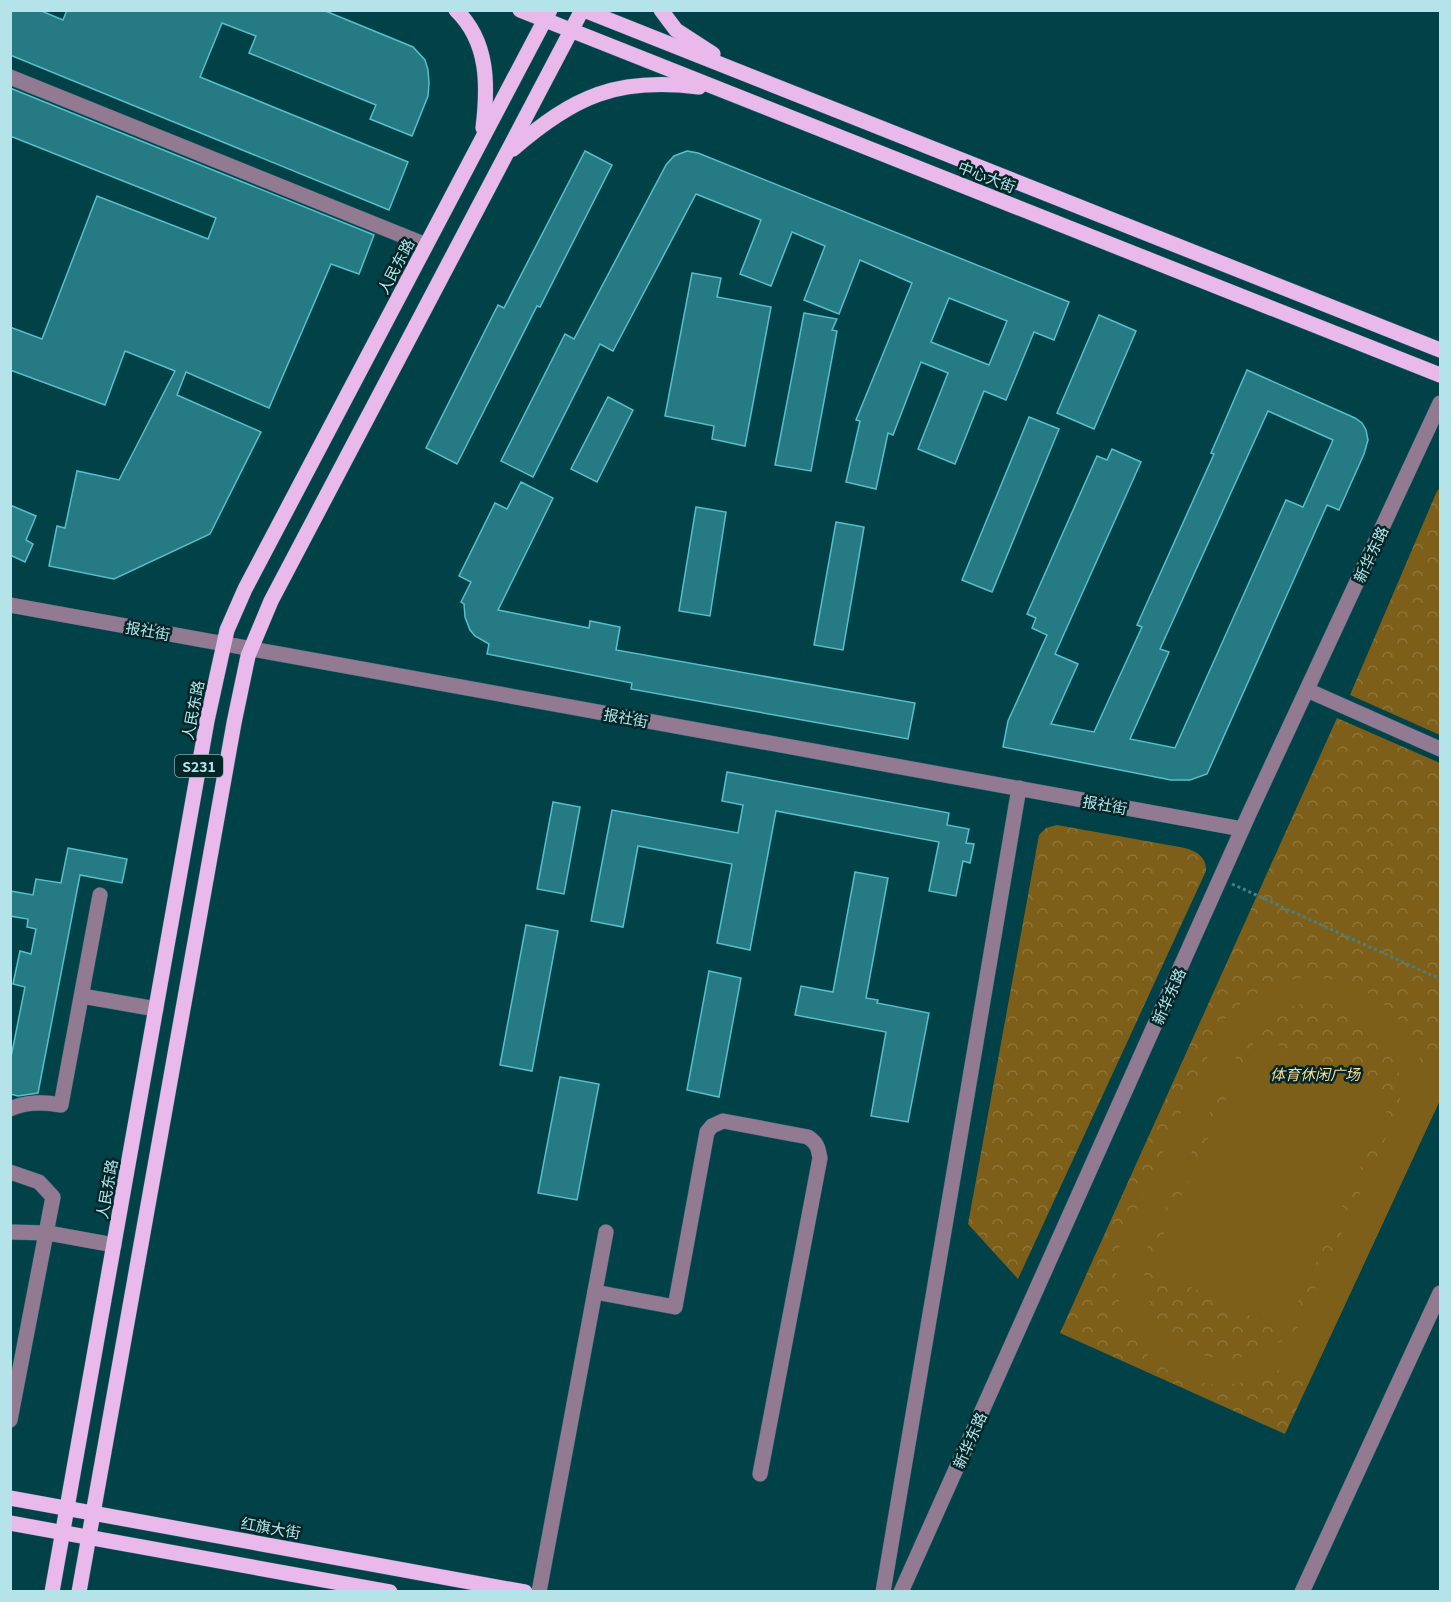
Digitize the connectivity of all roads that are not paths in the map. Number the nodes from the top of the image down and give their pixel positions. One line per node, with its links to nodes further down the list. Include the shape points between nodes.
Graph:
1 (456, 10): 9 (main road, via 476,37 483,58 487,83)
2 (520, 10): 4 (main road, 中心大街)
3 (661, 10): 7 (main road, via 676,30)
4 (548, 15): 5 (main road, 中心大街); 9 (main road, 人民东路 / S231)
5 (579, 18): 7 (main road, 中心大街); 8 (main road, 中心大街); 10 (main road, S231)
6 (10, 77): 11 (street)
7 (760, 81): 12 (main road, 中心大街)
8 (738, 97): 10 (main road, via 679,85 609,90 562,110); 13 (main road, 中心大街)
9 (482, 138): 11 (main road, 人民东路 / S231)
10 (506, 154): 17 (main road, S231, via 271,602)
11 (426, 245): 16 (main road, 人民东路 / S231, via 245,589)
12 (1440, 350)
13 (1440, 375)
14 (1440, 403): 18 (street, 新华东路)
15 (10, 605): 16 (street, 报社街)
16 (224, 644): 17 (street, 报社街); 24 (main road, 人民东路 / S231)
17 (251, 648): 20 (street, 报社街); 37 (main road, S231, via 234,723)
18 (1307, 690): 19 (street); 21 (street, 新华东路)
19 (1440, 749)
20 (1018, 788): 21 (street, 报社街); 46 (street)
21 (1242, 829): 47 (street, 新华东路)
22 (100, 895): 23 (street)
23 (82, 996): 24 (street); 25 (street, via 62,1105 42,1101)
24 (156, 1009): 30 (main road, 人民东路 / S231)
25 (10, 1109)
26 (13, 1177): 29 (street, via 39,1182 53,1197)
27 (10, 1232): 29 (street)
28 (606, 1232): 31 (street)
29 (48, 1233): 30 (street); 33 (street)
30 (114, 1245): 36 (main road, 人民东路 / S231)
31 (595, 1292): 34 (street, via 675,1307 707,1132 712,1126 723,1121 808,1137 814,1142 820,1158); 45 (street)
32 (1440, 1293): 48 (street)
33 (10, 1420)
34 (760, 1474)
35 (10, 1498): 36 (main road, 红旗大街)
36 (67, 1509): 37 (main road, 红旗大街); 39 (main road, 人民东路 / S231)
37 (93, 1513): 40 (main road, S231); 44 (main road, 红旗大街)
38 (10, 1523): 39 (main road)
39 (63, 1533): 40 (main road); 41 (main road, 人民东路 / S231)
40 (89, 1538): 42 (main road, S231); 43 (main road)
41 (52, 1592)
42 (79, 1592)
43 (390, 1592)
44 (525, 1592)
45 (539, 1592)
46 (883, 1592)
47 (902, 1592)
48 (1302, 1592)

